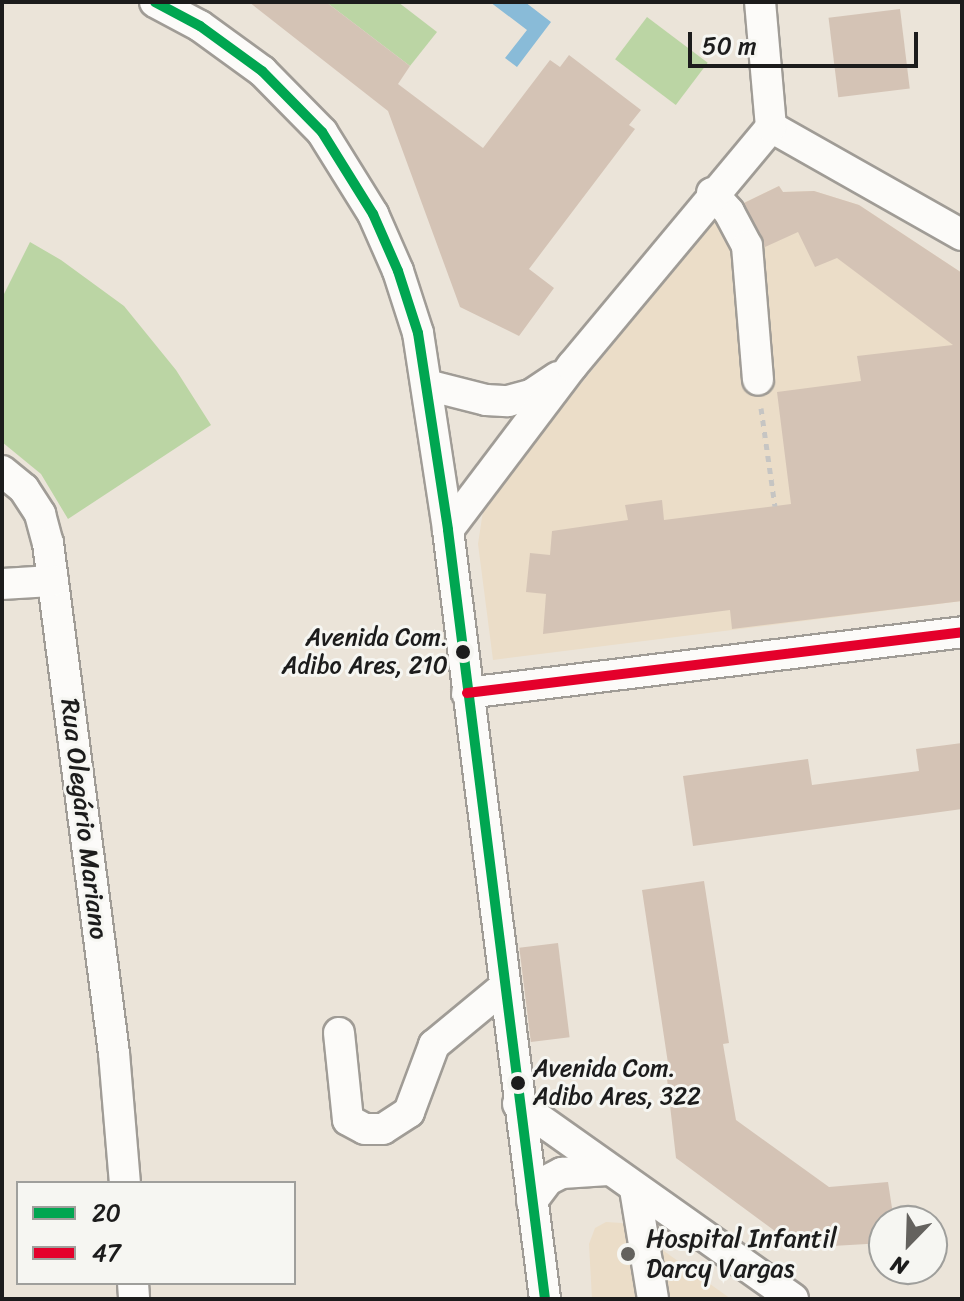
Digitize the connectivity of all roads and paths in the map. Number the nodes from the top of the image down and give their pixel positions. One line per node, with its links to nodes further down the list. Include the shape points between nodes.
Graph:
1 (155, 2): 8 (street, via 200,26 262,71 322,132 373,214 398,271 418,333)
2 (760, 2): 3 (street)
3 (771, 127): 4 (street); 5 (street)
4 (712, 193): 6 (street); 7 (street, via 747,246)
5 (962, 235)
6 (572, 366): 8 (street, via 531,395 508,401); 12 (street)
7 (758, 380)
8 (427, 385): 12 (street)
9 (762, 419): 11 (path)
10 (2, 471): 13 (street, Rua Olegário Mariano, via 24,489 40,514)
11 (775, 506)
12 (448, 530): 16 (street)
13 (53, 581): 14 (street); 21 (street, Rua Olegário Mariano, via 114,1053)
14 (2, 584)
15 (962, 632): 16 (street)
16 (467, 693): 17 (street)
17 (504, 987): 18 (street, via 434,1045 409,1112 383,1129 365,1129 348,1120); 19 (street)
18 (339, 1033)
19 (518, 1104): 20 (street); 23 (street)
20 (608, 1170): 22 (street); 23 (street, via 562,1173 548,1180)
21 (125, 1181)
22 (635, 1189): 25 (street); 26 (street)
23 (532, 1201): 24 (street)
24 (545, 1299)
25 (653, 1299)
26 (793, 1299)

